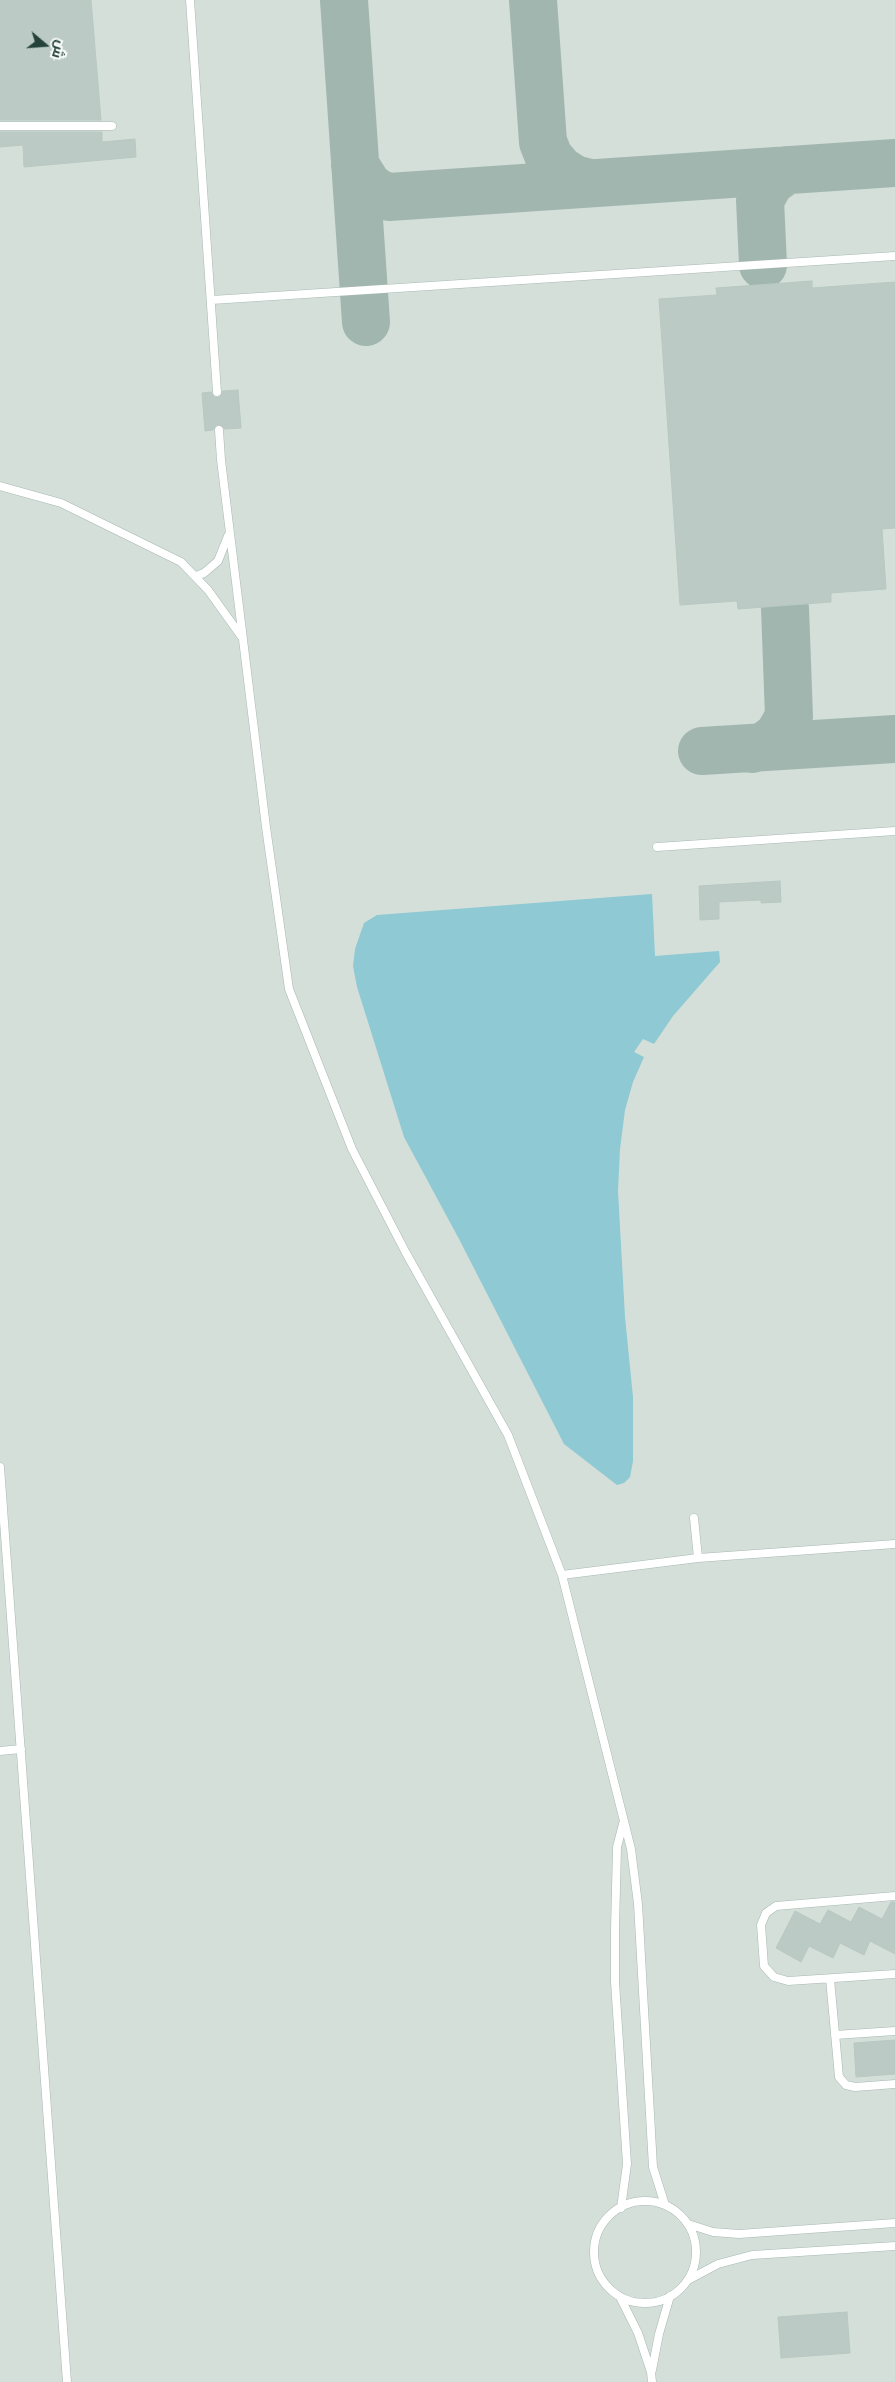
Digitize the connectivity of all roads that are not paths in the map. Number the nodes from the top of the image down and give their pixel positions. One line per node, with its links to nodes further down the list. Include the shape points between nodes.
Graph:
1 (190, 0): 5 (lane)
2 (0, 126): 3 (lane)
3 (112, 126)
4 (895, 256): 5 (lane)
5 (212, 300): 6 (lane)
6 (217, 392)
7 (219, 430): 9 (lane)
8 (0, 486): 10 (lane, via 61,502 180,562)
9 (229, 529): 10 (lane, via 218,561); 11 (lane)
10 (196, 576): 11 (lane)
11 (243, 640): 18 (lane, via 290,989 352,1149 508,1435)
12 (895, 831): 13 (lane)
13 (658, 847)
14 (0, 1466): 19 (lane)
15 (694, 1518): 17 (lane)
16 (895, 1544): 17 (lane)
17 (698, 1558): 18 (lane)
18 (562, 1575): 21 (lane)
19 (21, 1749): 20 (lane); 37 (lane)
20 (0, 1751)
21 (623, 1822): 28 (lane, via 636,1876 653,2167); 29 (lane, via 617,1847 615,1938 627,2164)
22 (895, 1896): 24 (lane, via 782,1905 766,1913 761,1925 764,1966 768,1973 781,1980)
23 (895, 1974): 24 (lane)
24 (830, 1978): 26 (lane)
25 (895, 2031): 26 (lane)
26 (835, 2035): 27 (lane, via 842,2082 855,2087)
27 (895, 2084)
28 (665, 2205): 29 (lane, via 642,2201); 31 (lane)
29 (621, 2208): 35 (lane, via 605,2222 594,2252 604,2282)
30 (895, 2223): 31 (lane, via 739,2234 713,2232)
31 (688, 2224): 33 (lane, via 696,2253)
32 (895, 2246): 33 (lane, via 752,2255 718,2264)
33 (687, 2281): 34 (lane)
34 (670, 2296): 35 (lane, via 651,2303); 36 (lane)
35 (620, 2297): 36 (lane, via 638,2334)
36 (651, 2372): 38 (lane)
37 (67, 2382)
38 (652, 2382)

